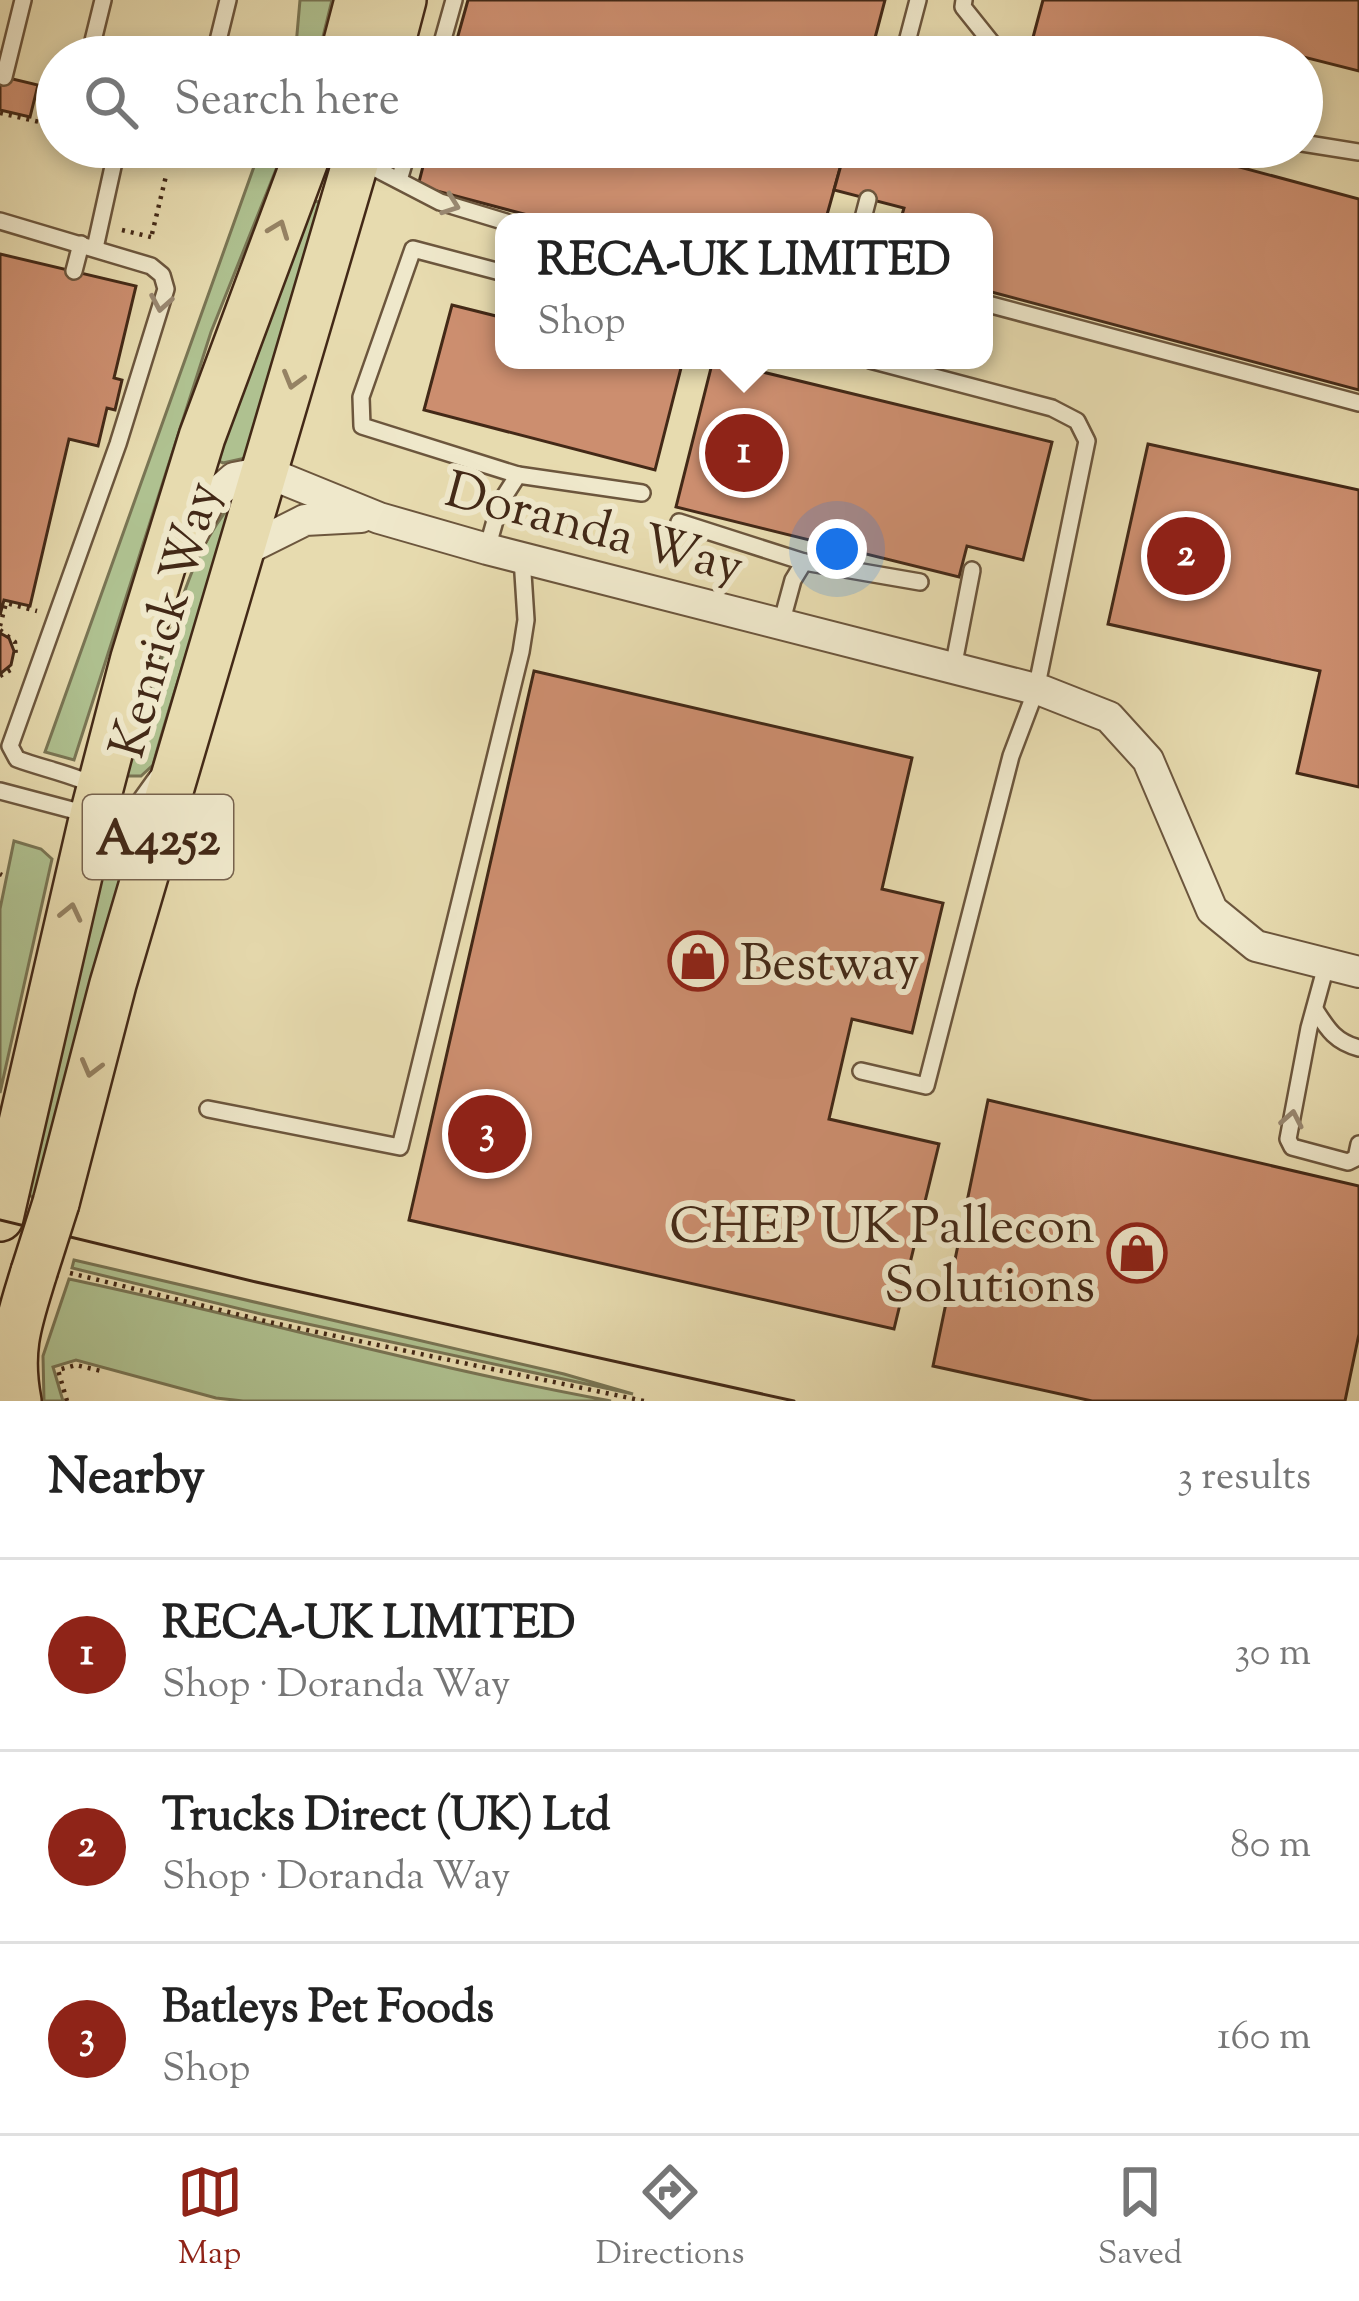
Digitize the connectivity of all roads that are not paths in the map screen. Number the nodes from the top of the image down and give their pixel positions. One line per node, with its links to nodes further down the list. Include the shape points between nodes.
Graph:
1 (23, 0): 16 (lane)
2 (103, 0): 9 (lane)
3 (228, 0): 10 (lane)
4 (358, 0): 11 (main road)
5 (403, 0): 12 (main road)
6 (454, 0): 13 (lane)
7 (918, 0): 14 (lane)
8 (964, 0): 15 (lane)
9 (94, 36)
10 (219, 36)
11 (349, 36)
12 (394, 36)
13 (444, 36)
14 (909, 36)
15 (986, 36)
16 (5, 56): 17 (lane)
17 (4, 77)
18 (1323, 146): 19 (lane)
19 (1359, 152)
20 (111, 168): 30 (lane)
21 (302, 168): 51 (main road, Kenrick Way / A4252, one-way to 21, via 202,437)
22 (354, 168): 38 (main road, Kenrick Way / A4252, one-way to 38)
23 (380, 168): 25 (lane)
24 (402, 168): 25 (lane)
25 (398, 180): 28 (lane, one-way to 28)
26 (868, 199): 27 (lane)
27 (864, 213)
28 (495, 219)
29 (0, 221): 30 (lane)
30 (88, 246): 32 (lane); 37 (lane, one-way to 37, via 145,264 166,289)
31 (495, 271): 39 (lane, via 413,249 361,398 362,426)
32 (74, 272)
33 (993, 305): 35 (lane)
34 (903, 369): 53 (lane, via 1052,409 1077,421 1087,441)
35 (1359, 403)
36 (105, 418): 37 (lane)
37 (124, 424): 54 (lane)
38 (266, 472): 41 (street, Doranda Way); 44 (main road, Kenrick Way / A4252); 51 (street, via 234,478 211,498)
39 (518, 475): 40 (lane); 43 (lane, via 500,502)
40 (641, 494)
41 (380, 518): 43 (street, Doranda Way); 44 (street, Doranda Way, via 304,520)
42 (679, 522): 46 (lane)
43 (487, 549): 45 (street, Doranda Way)
44 (243, 551): 49 (main road, Kenrick Way / A4252)
45 (522, 558): 50 (street, Doranda Way); 64 (lane, via 521,652 400,1147)
46 (804, 562): 48 (lane); 50 (lane)
47 (972, 570): 52 (lane)
48 (920, 582)
49 (223, 620): 57 (lane, via 190,672 158,775 137,805); 60 (main road, Kenrick Way / A4252)
50 (781, 624): 52 (street, Doranda Way)
51 (134, 658): 57 (main road, Kenrick Way / A4252)
52 (952, 668): 53 (street, Doranda Way)
53 (1036, 690): 58 (street, Doranda Way, via 1109,717 1148,760 1212,910 1256,946); 63 (lane, via 1011,756 926,1086)
54 (8, 719): 55 (lane)
55 (5, 745): 57 (lane, via 16,759)
56 (0, 791): 57 (lane)
57 (107, 804): 60 (lane, via 134,841); 66 (main road, Kenrick Way / A4252, one-way to 57)
58 (1326, 965): 59 (street, Doranda Way); 61 (lane)
59 (1359, 972)
60 (113, 984): 67 (main road, Kenrick Way / A4252, one-way to 67, bridge, via 56,1202 51,1272 13,1340)
61 (1316, 1011): 62 (lane, via 1329,1032); 65 (lane, one-way to 61, via 1348,1162 1292,1148 1288,1139)
62 (1359, 1048)
63 (861, 1071)
64 (208, 1109)
65 (1359, 1144)
66 (3, 1204)
67 (18, 1401)

